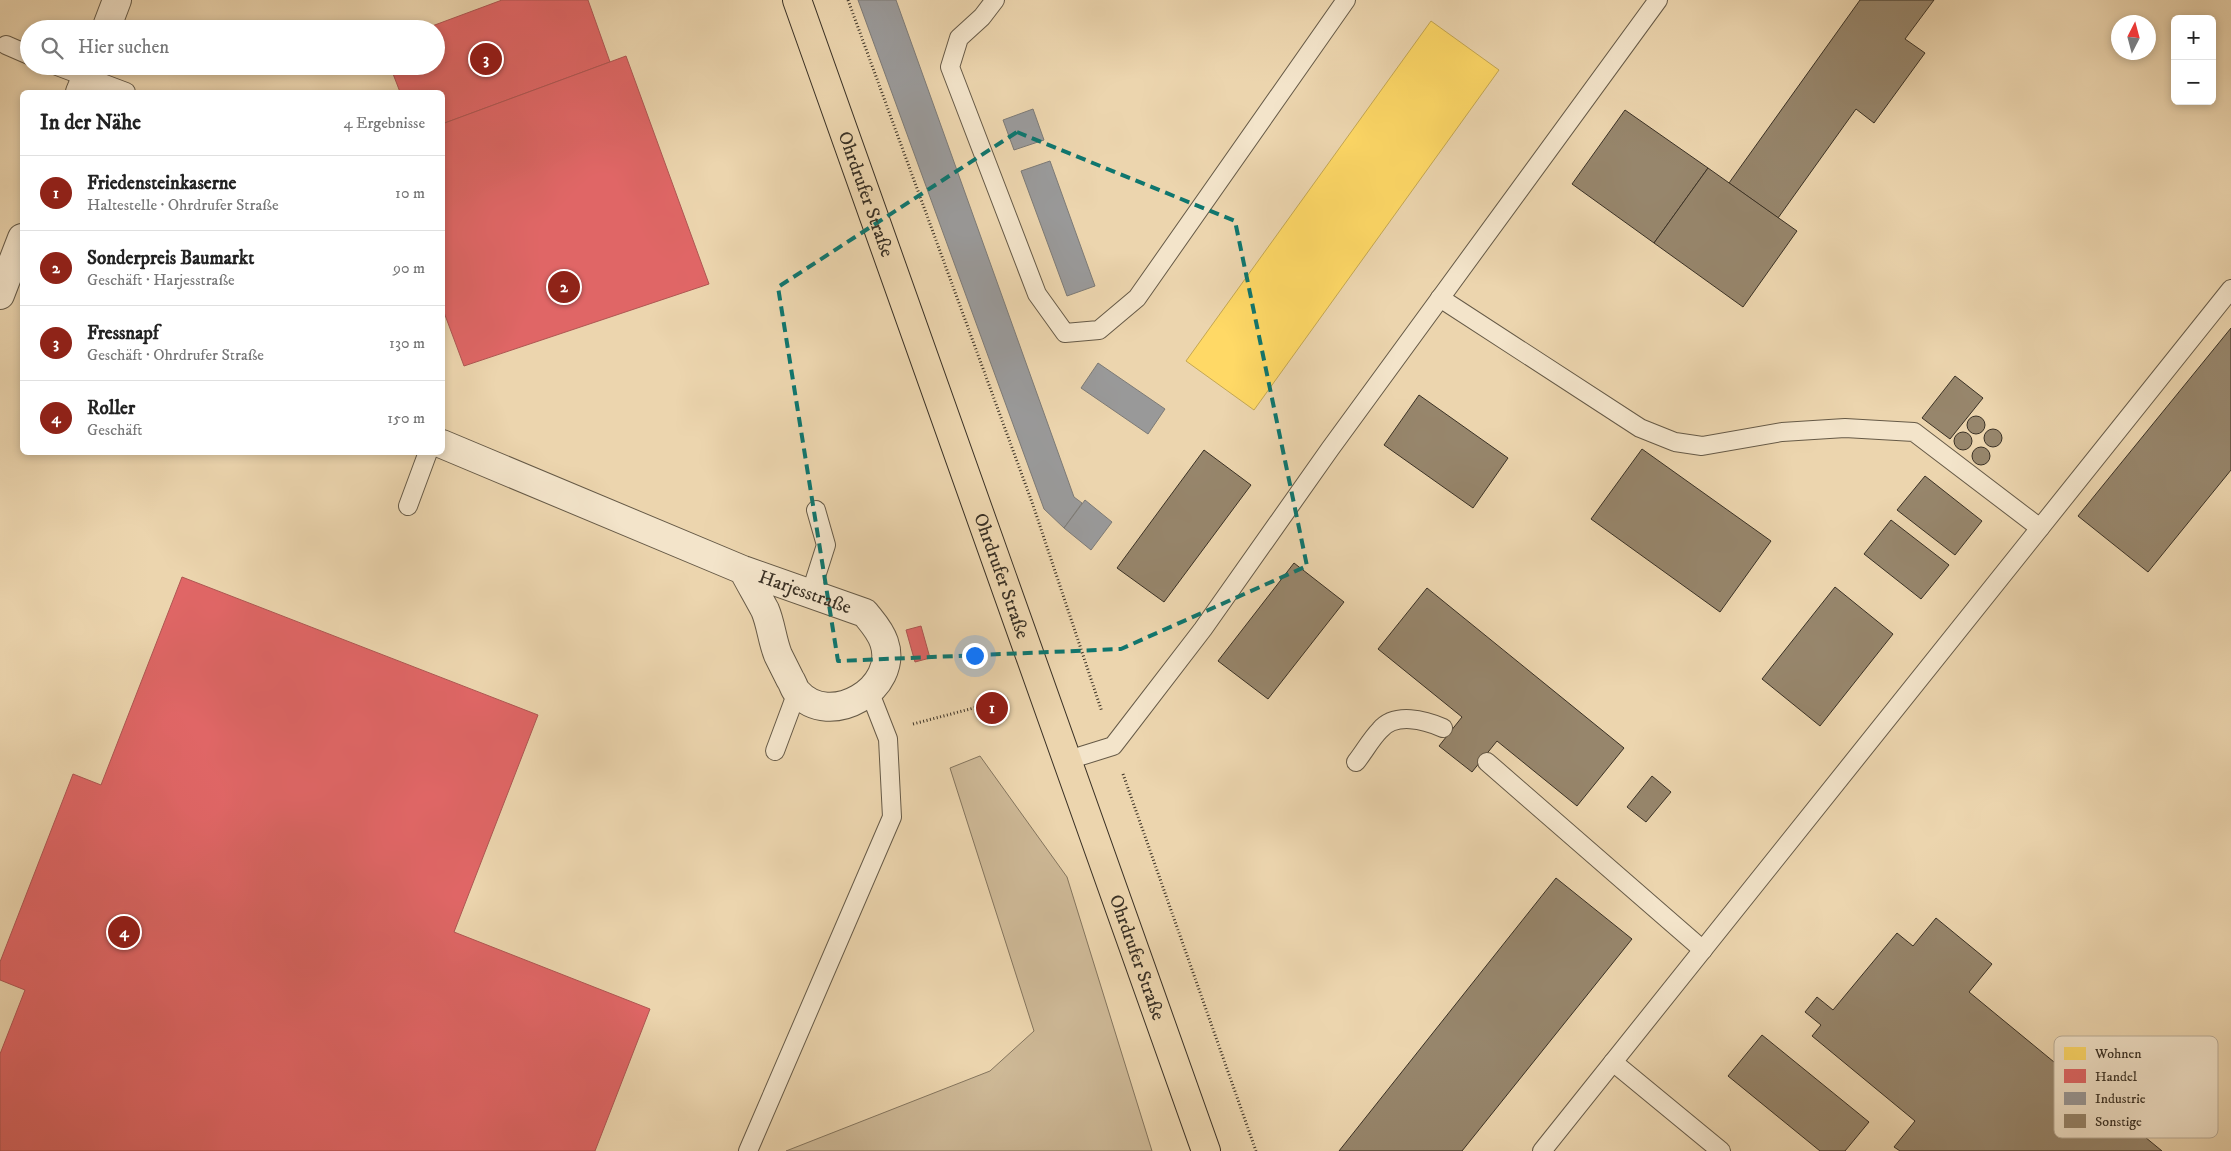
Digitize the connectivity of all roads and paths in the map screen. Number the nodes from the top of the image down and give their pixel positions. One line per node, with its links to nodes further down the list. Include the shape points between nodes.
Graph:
1 (117, 0): 7 (street)
2 (797, 0): 23 (main road, Ohrdrufer Straße)
3 (848, 0): 28 (path, via 1033,505)
4 (994, 0): 5 (lane, via 982,17 959,38 950,67 1037,294 1065,333 1099,330 1137,298)
5 (1346, 0)
6 (1658, 0): 15 (lane)
7 (109, 20)
8 (6, 45): 9 (lane)
9 (20, 51)
10 (85, 79): 11 (lane)
11 (120, 90)
12 (20, 246): 13 (street)
13 (10, 284)
14 (2231, 289): 20 (lane)
15 (1440, 298): 20 (lane, via 1640,428 1675,442 1702,446 1782,432 1845,428 1914,432); 28 (lane, via 1203,629)
16 (445, 445): 21 (street, Harjesstraße)
17 (427, 455): 18 (lane)
18 (408, 506)
19 (816, 510): 22 (lane, via 826,545)
20 (2040, 528): 33 (lane)
21 (742, 570): 22 (street, Harjesstraße); 24 (street, Harjesstraße, via 765,612 778,654)
22 (811, 592): 25 (street, Harjesstraße, via 865,613 877,628 884,643 886,660)
23 (1043, 689): 27 (path); 30 (main road, Ohrdrufer Straße)
24 (797, 692): 25 (street, via 814,704 834,707 857,701); 29 (lane)
25 (870, 692): 27 (lane)
26 (1443, 728): 31 (lane, via 1428,722 1397,720 1380,728)
27 (886, 732): 35 (lane, via 892,817)
28 (1113, 746): 30 (lane); 37 (path)
29 (775, 751)
30 (1068, 760): 36 (main road, Ohrdrufer Straße)
31 (1356, 762)
32 (1487, 762): 33 (lane)
33 (1703, 950): 34 (lane)
34 (1613, 1062): 38 (lane); 39 (lane)
35 (748, 1151)
36 (1206, 1151)
37 (1256, 1151)
38 (1542, 1151)
39 (1721, 1151)

